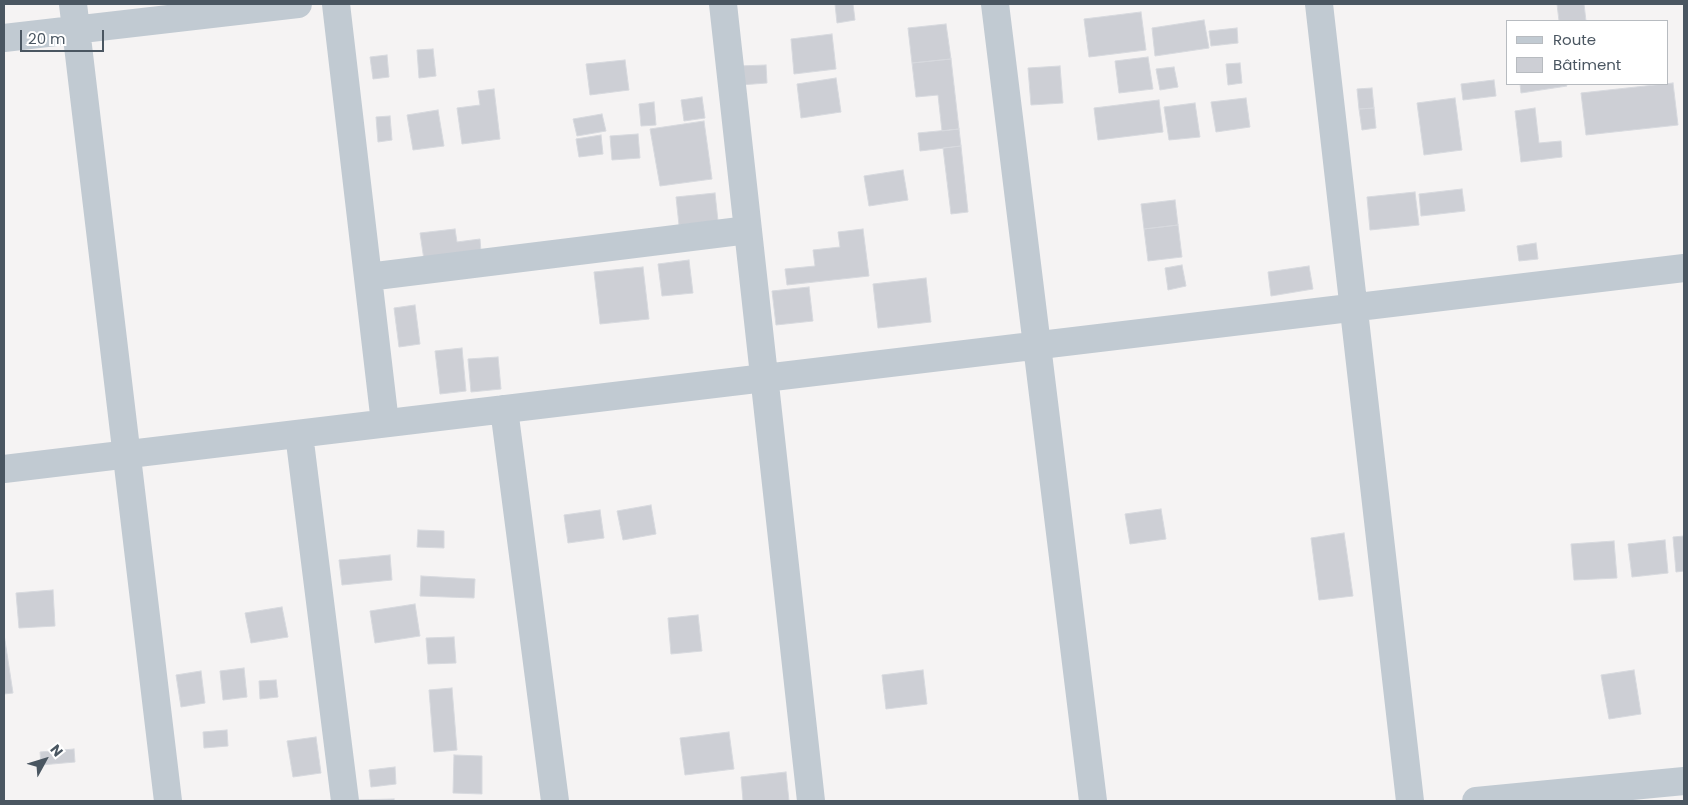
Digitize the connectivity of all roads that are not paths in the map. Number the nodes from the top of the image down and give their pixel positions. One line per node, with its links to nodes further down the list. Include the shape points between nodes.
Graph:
1 (298, 4): 6 (street)
2 (336, 4): 10 (street)
3 (723, 4): 8 (street)
4 (995, 4): 12 (street)
5 (1319, 4): 11 (street)
6 (75, 16): 7 (street); 17 (street)
7 (4, 38)
8 (748, 230): 10 (street); 13 (street)
9 (1684, 268): 11 (street)
10 (368, 277): 15 (street)
11 (1353, 308): 12 (street); 25 (street)
12 (1037, 345): 13 (street); 24 (street)
13 (765, 378): 14 (street); 23 (street)
14 (504, 409): 15 (street); 22 (street)
15 (385, 424): 16 (street)
16 (299, 434): 17 (street); 21 (street)
17 (127, 454): 18 (street); 20 (street)
18 (4, 469)
19 (1684, 782): 26 (street)
20 (168, 801)
21 (346, 801)
22 (554, 801)
23 (811, 801)
24 (1093, 801)
25 (1410, 801)
26 (1476, 801)

